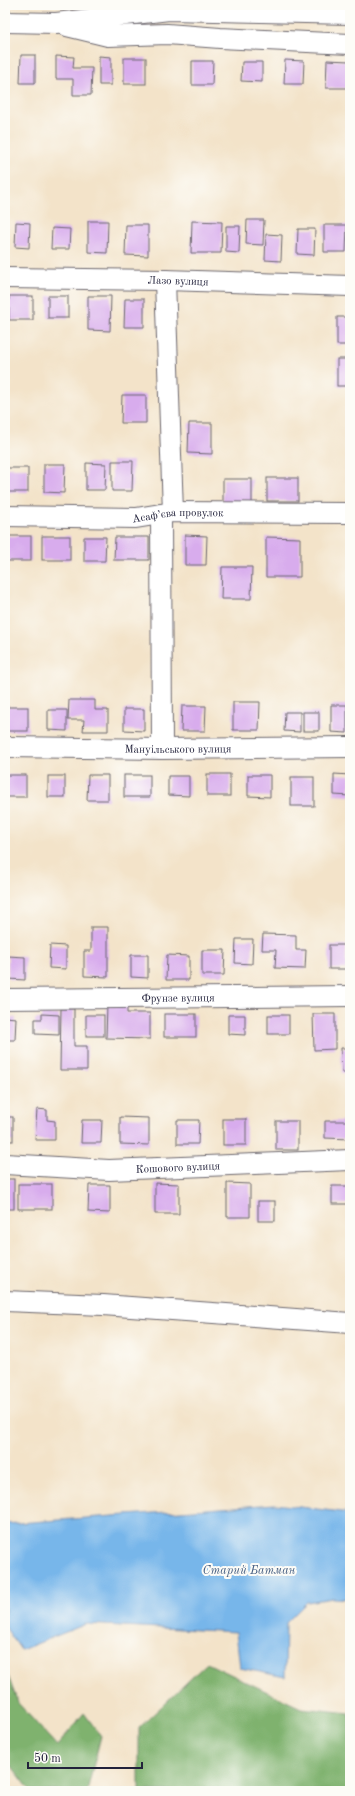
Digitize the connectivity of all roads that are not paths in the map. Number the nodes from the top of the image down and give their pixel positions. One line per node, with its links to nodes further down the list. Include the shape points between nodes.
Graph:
1 (169, 7): 2 (street); 4 (street); 5 (street)
2 (350, 14)
3 (5, 22): 4 (street)
4 (56, 23): 5 (street, via 108,36)
5 (167, 34): 6 (street)
6 (350, 44)
7 (5, 278): 8 (street, Лазо вулиця)
8 (166, 280): 9 (street, Лазо вулиця); 10 (street)
9 (350, 286)
10 (167, 513): 11 (street, Асаф’єва провулок); 12 (street, Асаф’єва провулок, via 136,518); 15 (street)
11 (350, 513)
12 (5, 516)
13 (5, 747): 15 (street, Мануільського вулиця)
14 (350, 747): 15 (street, Мануільського вулиця)
15 (162, 749)
16 (350, 996): 17 (street, Фрунзе вулиця)
17 (5, 999)
18 (350, 1160): 19 (street, Кошового вулиця, via 109,1170)
19 (5, 1164)
20 (5, 1301): 21 (street)
21 (350, 1323)

